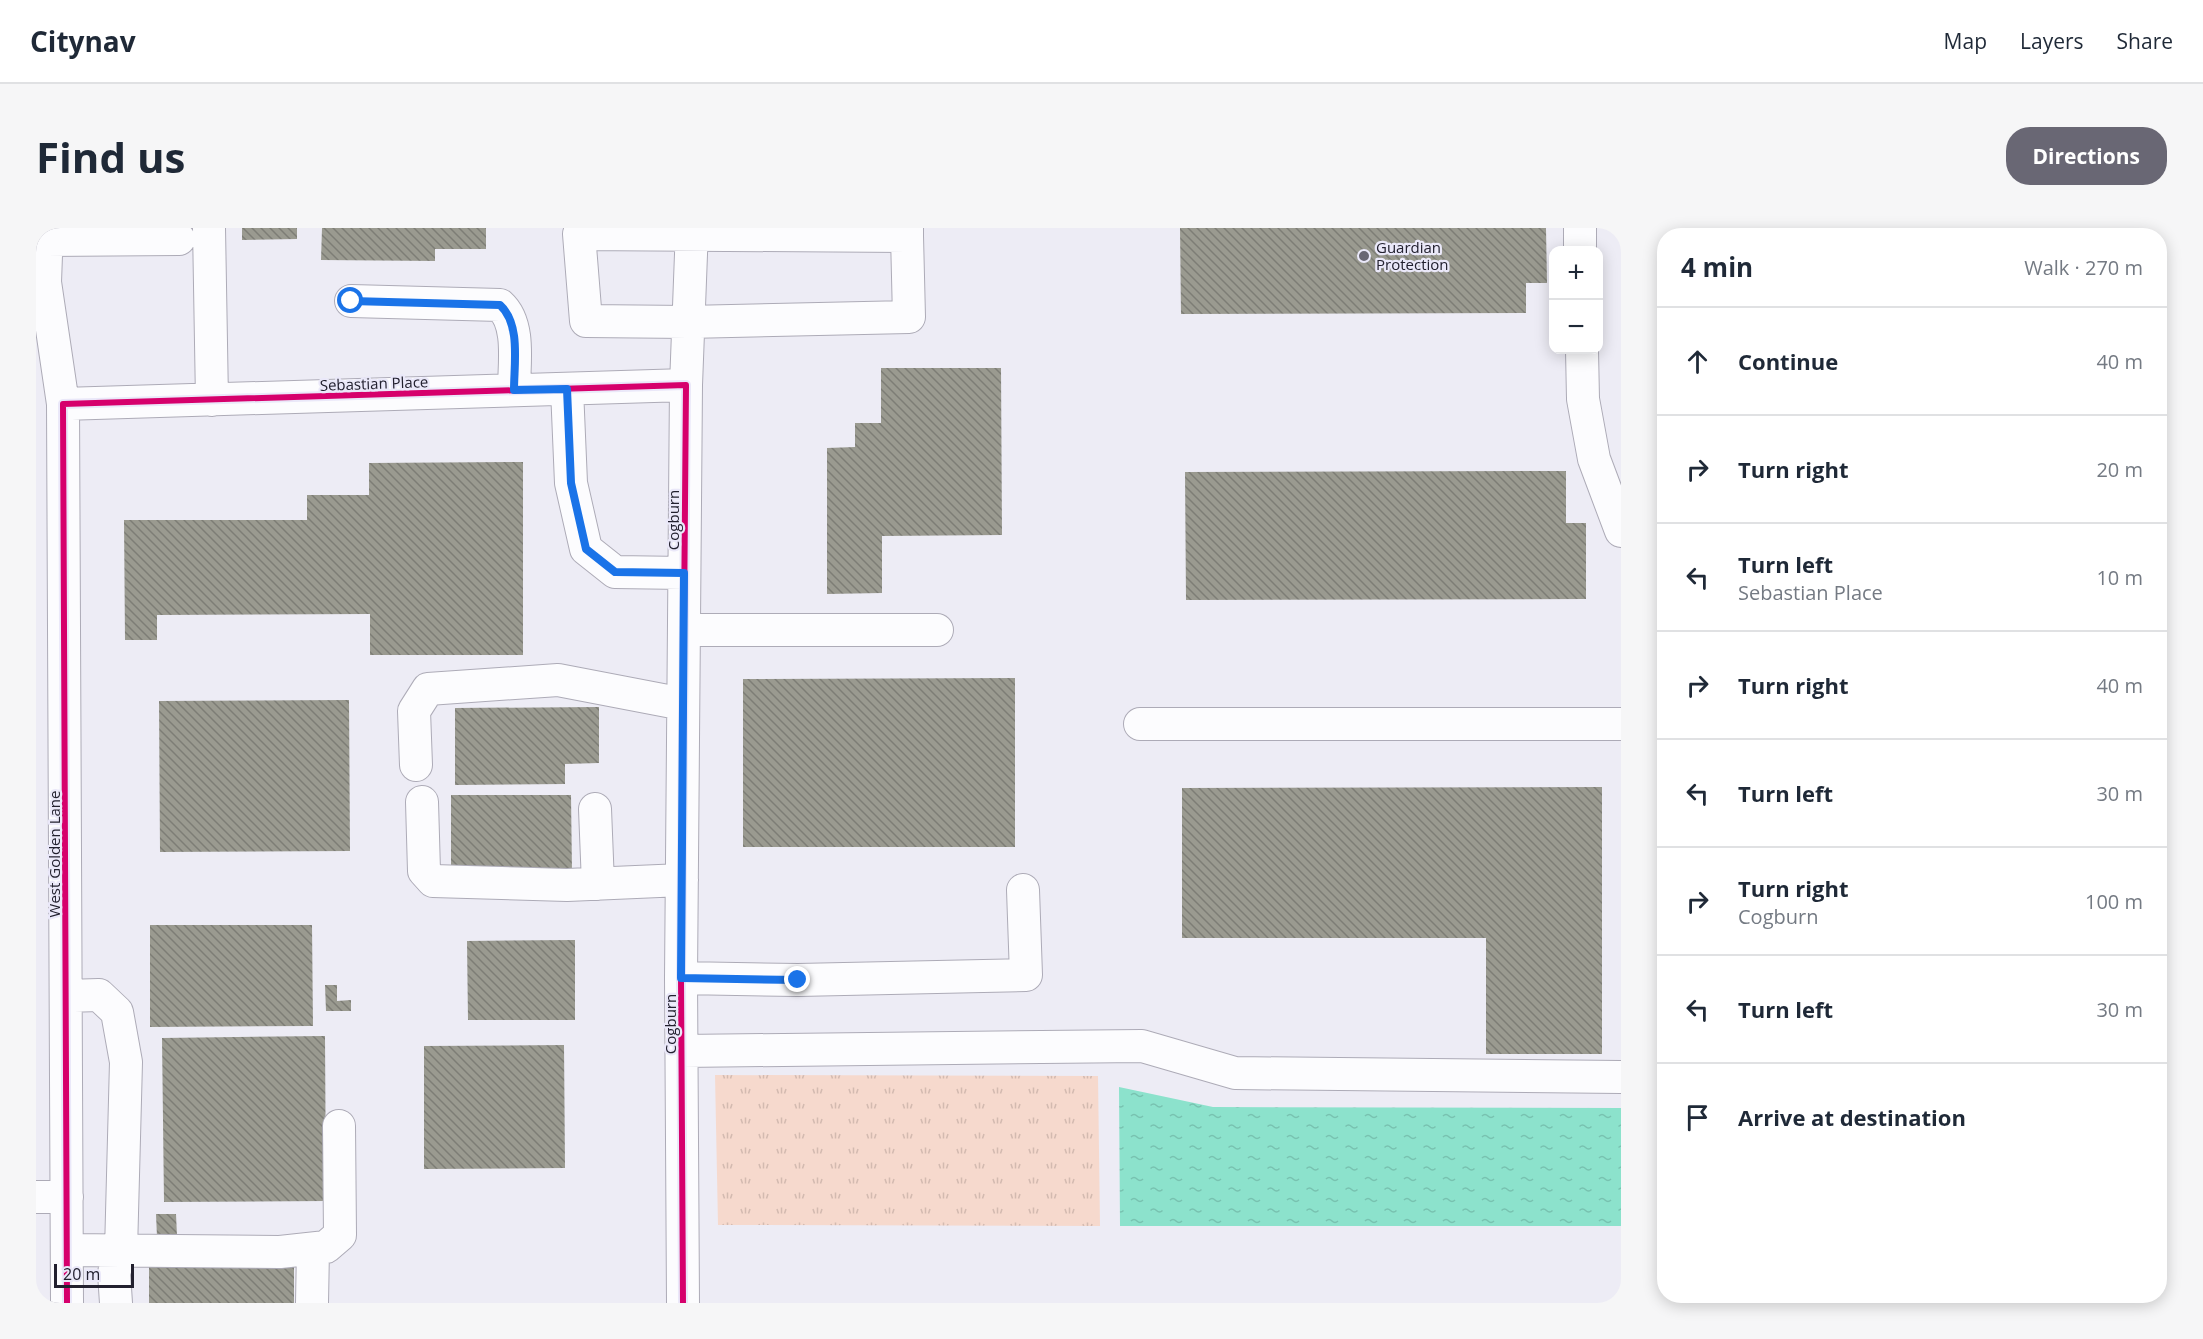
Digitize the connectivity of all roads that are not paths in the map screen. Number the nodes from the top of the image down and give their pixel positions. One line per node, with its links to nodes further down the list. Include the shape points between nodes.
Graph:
1 (209, 228): 15 (street)
2 (1580, 228): 7 (street)
3 (691, 232): 4 (street); 9 (street, Cogburn); 9 (street, via 579,234 586,321)
4 (907, 232): 9 (street, via 909,317)
5 (47, 234): 6 (street); 16 (street, West Golden Lane, via 45,282)
6 (179, 239)
7 (1580, 246)
8 (351, 301): 14 (street, via 500,305 509,313 513,328)
9 (688, 322): 12 (street, Cogburn)
10 (1582, 354): 17 (street, via 1583,399 1594,459)
11 (36, 367): 16 (street)
12 (686, 385): 13 (street, Sebastian Place); 18 (street, Cogburn)
13 (567, 389): 14 (street, Sebastian Place); 18 (street, via 571,483 586,549 615,572)
14 (514, 390): 15 (street, Sebastian Place)
15 (212, 400): 16 (street, Sebastian Place)
16 (63, 404): 31 (street, West Golden Lane)
17 (1621, 531)
18 (684, 573): 19 (street, Cogburn)
19 (684, 630): 20 (street); 21 (street, Cogburn)
20 (937, 630)
21 (683, 704): 24 (street, via 558,680 428,689 414,711); 27 (street, Cogburn)
22 (1140, 724): 23 (street)
23 (1621, 724)
24 (416, 765)
25 (422, 802): 28 (street, via 424,871 432,881)
26 (595, 809): 28 (street)
27 (682, 880): 28 (street); 30 (street, Cogburn)
28 (598, 884)
29 (1023, 890): 30 (street, via 1026,975 798,980)
30 (681, 978): 32 (street, Cogburn)
31 (66, 996): 36 (street, West Golden Lane); 39 (street, via 99,995 117,1012 126,1062)
32 (682, 1051): 33 (street, via 1142,1046 1235,1073); 43 (street, Cogburn)
33 (1621, 1077)
34 (339, 1126): 37 (street, via 340,1235 326,1247)
35 (36, 1197): 36 (street)
36 (67, 1197): 38 (street, West Golden Lane)
37 (313, 1249): 39 (street); 42 (street)
38 (67, 1250): 39 (street); 40 (street, West Golden Lane)
39 (121, 1251): 41 (street, via 114,1273)
40 (67, 1303)
41 (116, 1303)
42 (312, 1303)
43 (683, 1303)

